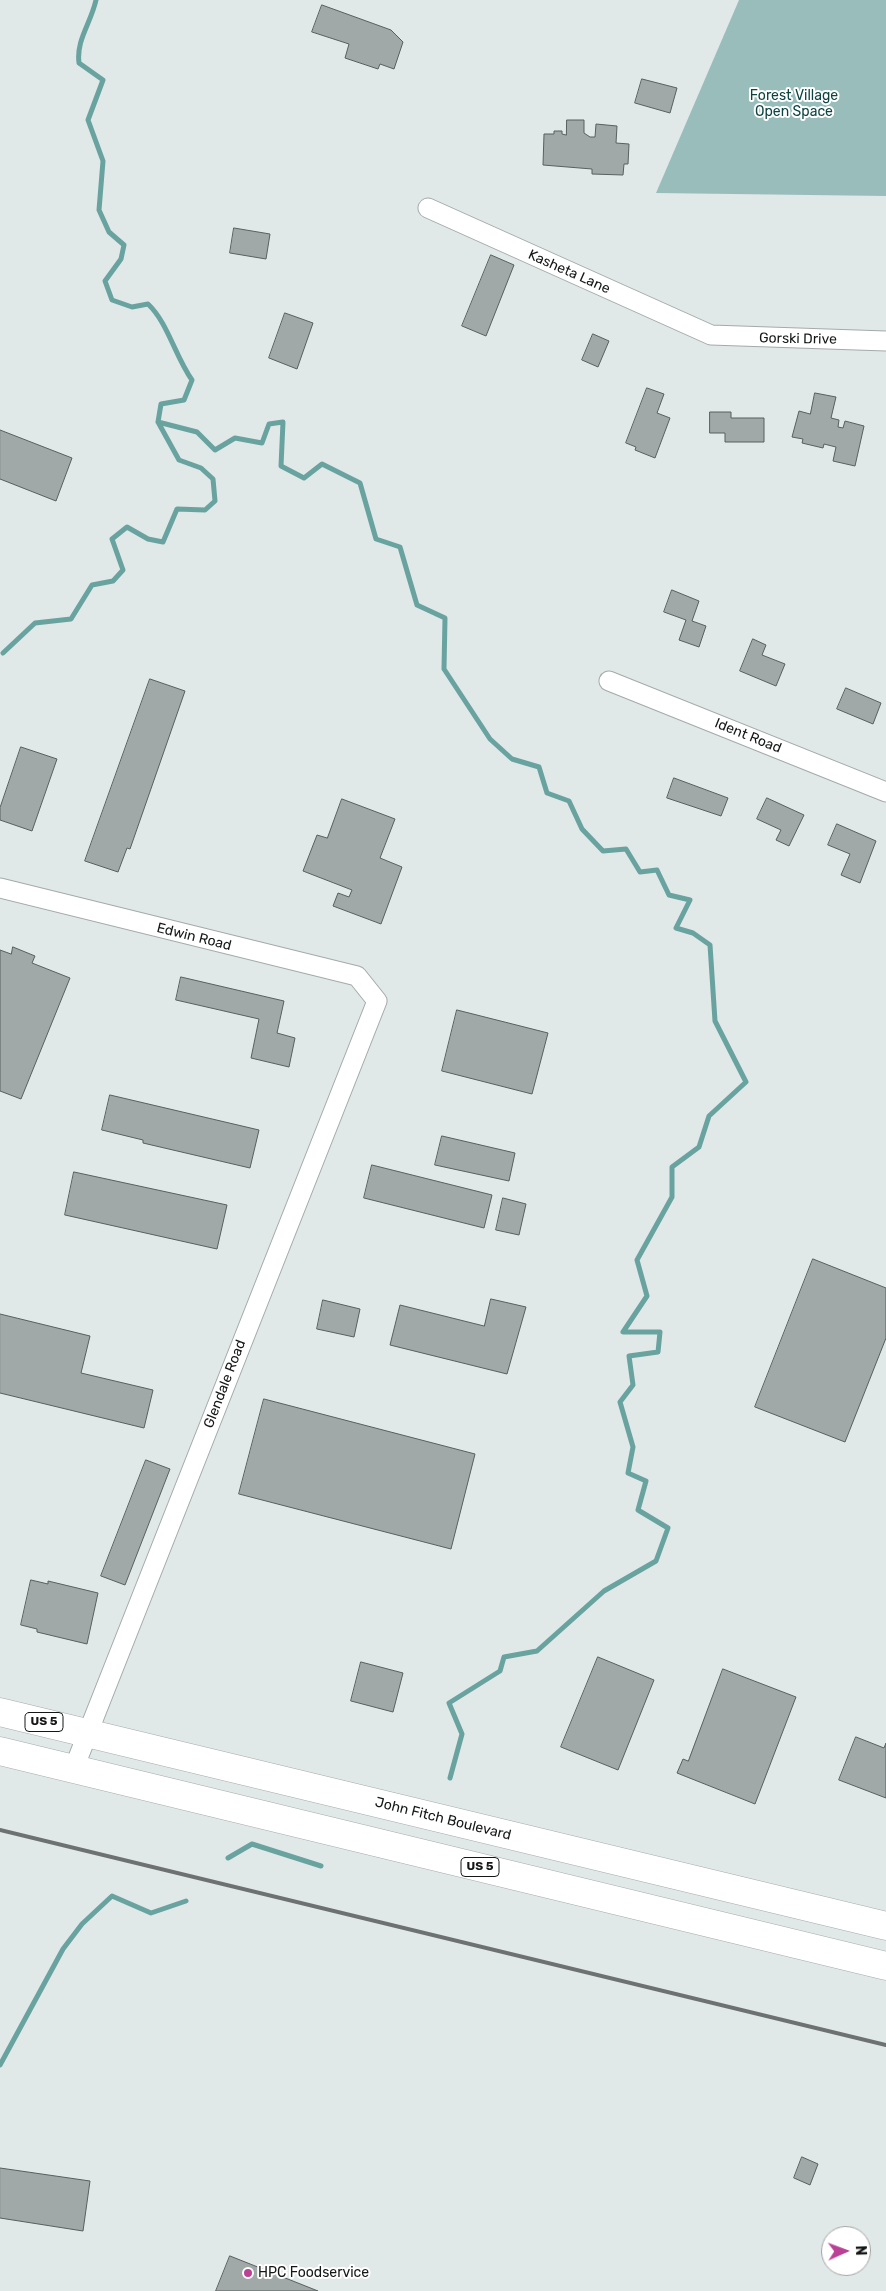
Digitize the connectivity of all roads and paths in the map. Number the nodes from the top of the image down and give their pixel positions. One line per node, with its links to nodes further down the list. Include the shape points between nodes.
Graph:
1 (428, 208): 2 (street, Kasheta Lane)
2 (710, 335): 3 (street, Gorski Drive)
3 (886, 341)
4 (609, 681): 5 (street, Ident Road)
5 (886, 792)
6 (0, 888): 7 (street, Edwin Road, via 357,976)
7 (377, 1000): 9 (street, Glendale Road)
8 (0, 1712): 9 (highway, John Fitch Boulevard / US 5)
9 (88, 1733): 11 (street, Glendale Road); 12 (highway, John Fitch Boulevard / US 5)
10 (0, 1751): 11 (highway, US 5)
11 (74, 1768): 13 (highway, US 5)
12 (886, 1926)
13 (886, 1966)

